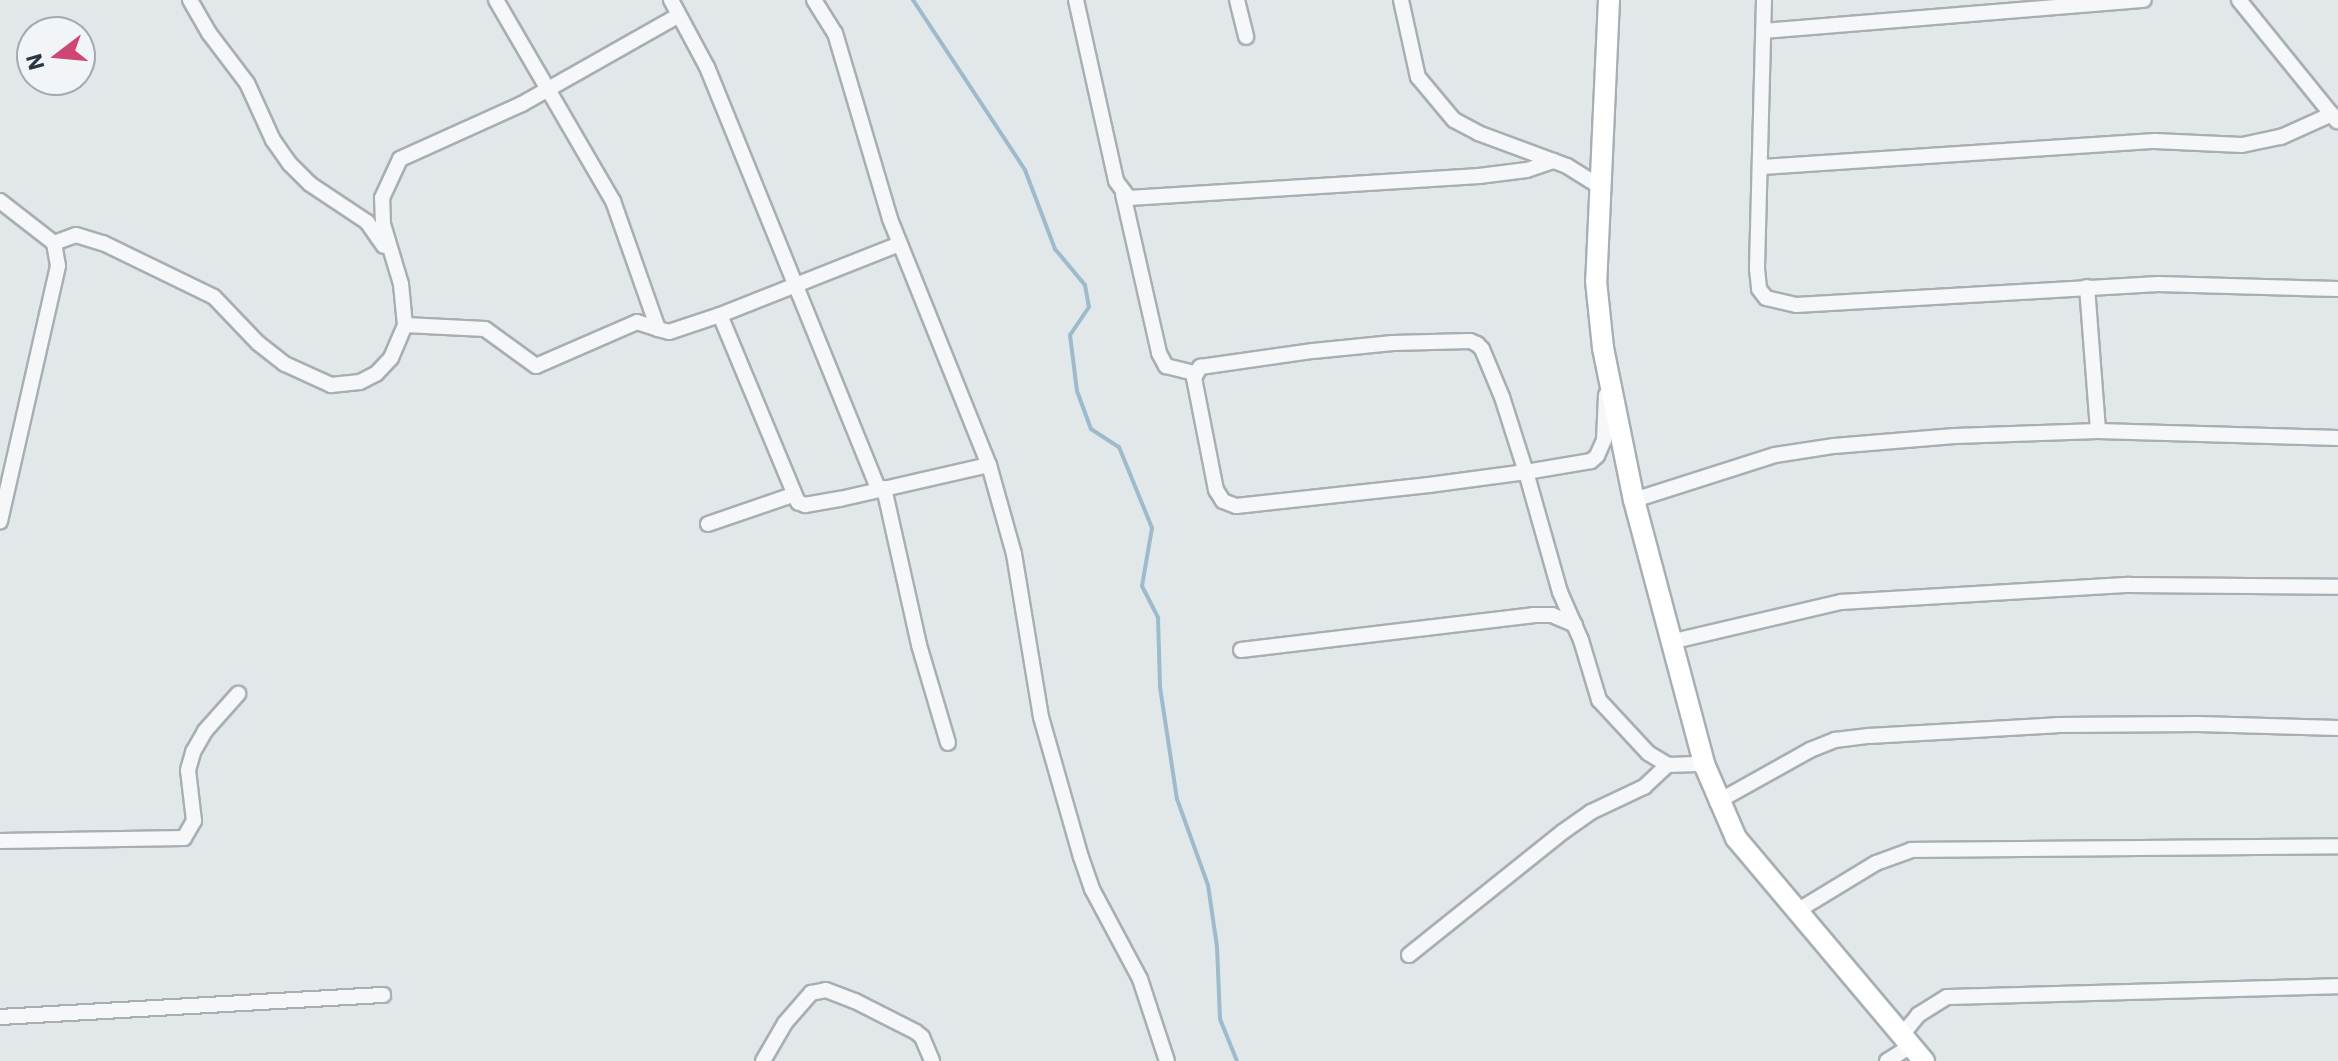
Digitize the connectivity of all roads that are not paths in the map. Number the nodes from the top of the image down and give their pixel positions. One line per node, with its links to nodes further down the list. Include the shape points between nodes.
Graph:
1 (190, 0): 24 (street, via 247,83 290,164 367,222)
2 (496, 0): 15 (street)
3 (671, 0): 12 (street)
4 (814, 0): 23 (street, via 847,63)
5 (1076, 0): 20 (street)
6 (1237, 0): 14 (street)
7 (1401, 0): 17 (street, via 1416,70 1431,97 1466,127)
8 (1609, 0): 19 (street)
9 (1764, 0): 13 (street)
10 (2144, 0): 13 (street)
11 (2239, 0): 16 (street)
12 (679, 15): 15 (street); 25 (street, via 707,67)
13 (1764, 31): 18 (street)
14 (1246, 37)
15 (549, 89): 24 (street, via 400,159 382,198); 30 (street, via 613,201)
16 (2335, 118): 18 (street, via 2242,145 2155,141)
17 (1553, 161): 19 (street); 20 (street, via 1479,176 1139,200)
18 (1762, 167): 26 (street, via 1759,289 1782,304)
19 (1601, 187): 32 (street, via 1596,281)
20 (1123, 194): 31 (street, via 1159,353 1166,366)
21 (0, 201): 22 (street)
22 (54, 243): 29 (street, via 85,236 214,297 285,364 331,385 376,374 391,358); 40 (street, via 57,281)
23 (899, 244): 25 (street); 35 (street)
24 (393, 260): 29 (street)
25 (795, 285): 28 (street); 37 (street)
26 (2087, 287): 27 (street); 33 (street)
27 (2338, 289)
28 (720, 315): 30 (street, via 669,332); 38 (street)
29 (405, 325): 30 (street, via 485,329 536,366 637,322)
30 (658, 329)
31 (1194, 373): 36 (street, via 1213,364 1338,348 1470,341 1482,349); 36 (street, via 1216,490 1229,505)
32 (1606, 374): 36 (street, via 1606,424 1597,456); 39 (street)
33 (2098, 431): 34 (street); 39 (street, via 1834,446 1775,455)
34 (2338, 438)
35 (989, 465): 37 (street); 62 (street, via 1014,554 1041,717 1081,857 1092,889 1140,979)
36 (1526, 472): 43 (street, via 1560,592)
37 (881, 488): 38 (street, via 805,505); 48 (street)
38 (792, 495): 41 (street)
39 (1634, 500): 44 (street)
40 (0, 521)
41 (708, 524)
42 (2338, 587): 44 (street, via 2129,585 1841,602)
43 (1575, 625): 45 (street, via 1552,615 1533,615); 50 (street, via 1599,700 1648,753)
44 (1670, 642): 49 (street)
45 (1241, 650)
46 (238, 694): 52 (street, via 193,752 188,770 194,821 184,838)
47 (2338, 728): 51 (street, via 2057,725 1835,740)
48 (948, 743)
49 (1704, 764): 50 (street); 51 (street)
50 (1668, 765): 55 (street, via 1644,787 1564,831)
51 (1717, 802): 54 (street, via 1736,838)
52 (0, 841)
53 (2338, 846): 54 (street, via 1911,850 1876,863)
54 (1797, 911): 59 (street)
55 (1409, 955)
56 (2338, 986): 59 (street, via 1947,997 1918,1015)
57 (383, 995): 58 (street)
58 (0, 1017)
59 (1913, 1047): 63 (street)
60 (763, 1061): 61 (street, via 811,993 826,990 916,1032)
61 (932, 1061)
62 (1167, 1061)
63 (1887, 1061)

